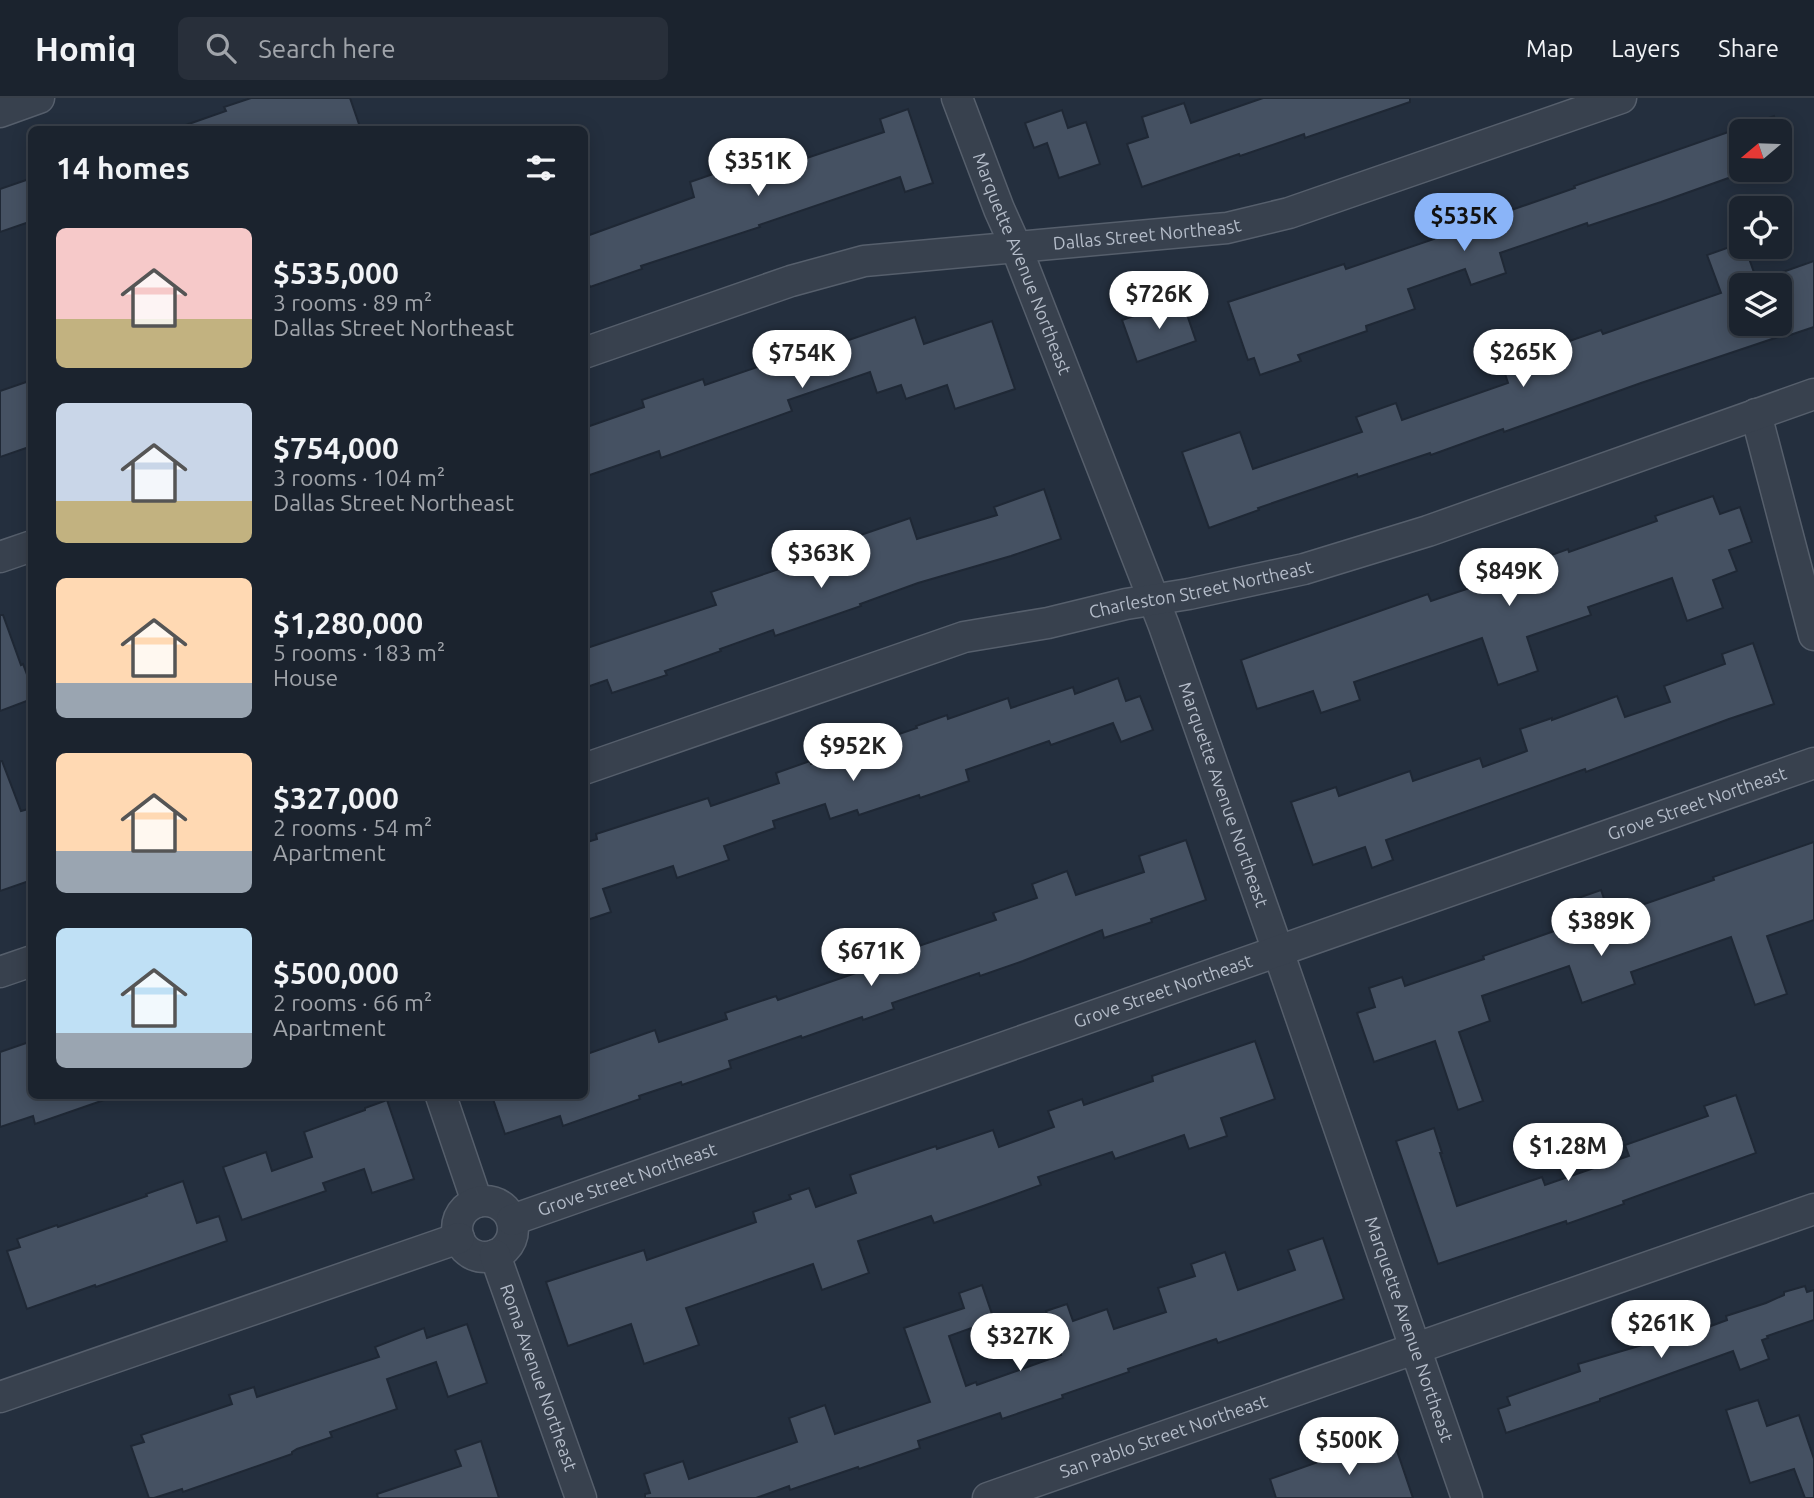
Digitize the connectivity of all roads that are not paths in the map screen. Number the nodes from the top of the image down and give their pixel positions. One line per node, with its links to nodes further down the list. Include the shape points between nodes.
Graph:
1 (39, 98): 4 (street)
2 (957, 98): 5 (street, Marquette Avenue Northeast)
3 (1621, 98): 5 (street, Dallas Street Northeast, via 1289,213 1227,228)
4 (0, 112)
5 (1016, 247): 6 (street, Dallas Street Northeast, via 864,261 791,281); 11 (street, Marquette Avenue Northeast)
6 (588, 352)
7 (1814, 394): 8 (street, Charleston Street Northeast)
8 (1756, 414): 11 (street, Charleston Street Northeast, via 1428,531 1304,569); 12 (street)
9 (28, 547): 10 (street)
10 (0, 557)
11 (1154, 599): 14 (street, Charleston Street Northeast, via 964,637); 15 (street, Marquette Avenue Northeast)
12 (1814, 635)
13 (1814, 763): 15 (street, Grove Street Northeast)
14 (588, 768)
15 (1278, 950): 21 (street, Grove Street Northeast); 24 (street, Marquette Avenue Northeast)
16 (28, 962): 17 (street)
17 (0, 972)
18 (442, 1099): 19 (street)
19 (477, 1202): 21 (street, via 502,1206); 22 (street, via 463,1213)
20 (1814, 1209): 24 (street, San Pablo Street Northeast)
21 (512, 1220): 23 (street, via 512,1237)
22 (459, 1238): 23 (street, via 477,1256); 25 (street)
23 (495, 1255): 26 (street, Roma Avenue Northeast)
24 (1415, 1347): 27 (street, San Pablo Street Northeast); 28 (street, Marquette Avenue Northeast)
25 (0, 1397)
26 (581, 1498)
27 (988, 1498)
28 (1467, 1498)

